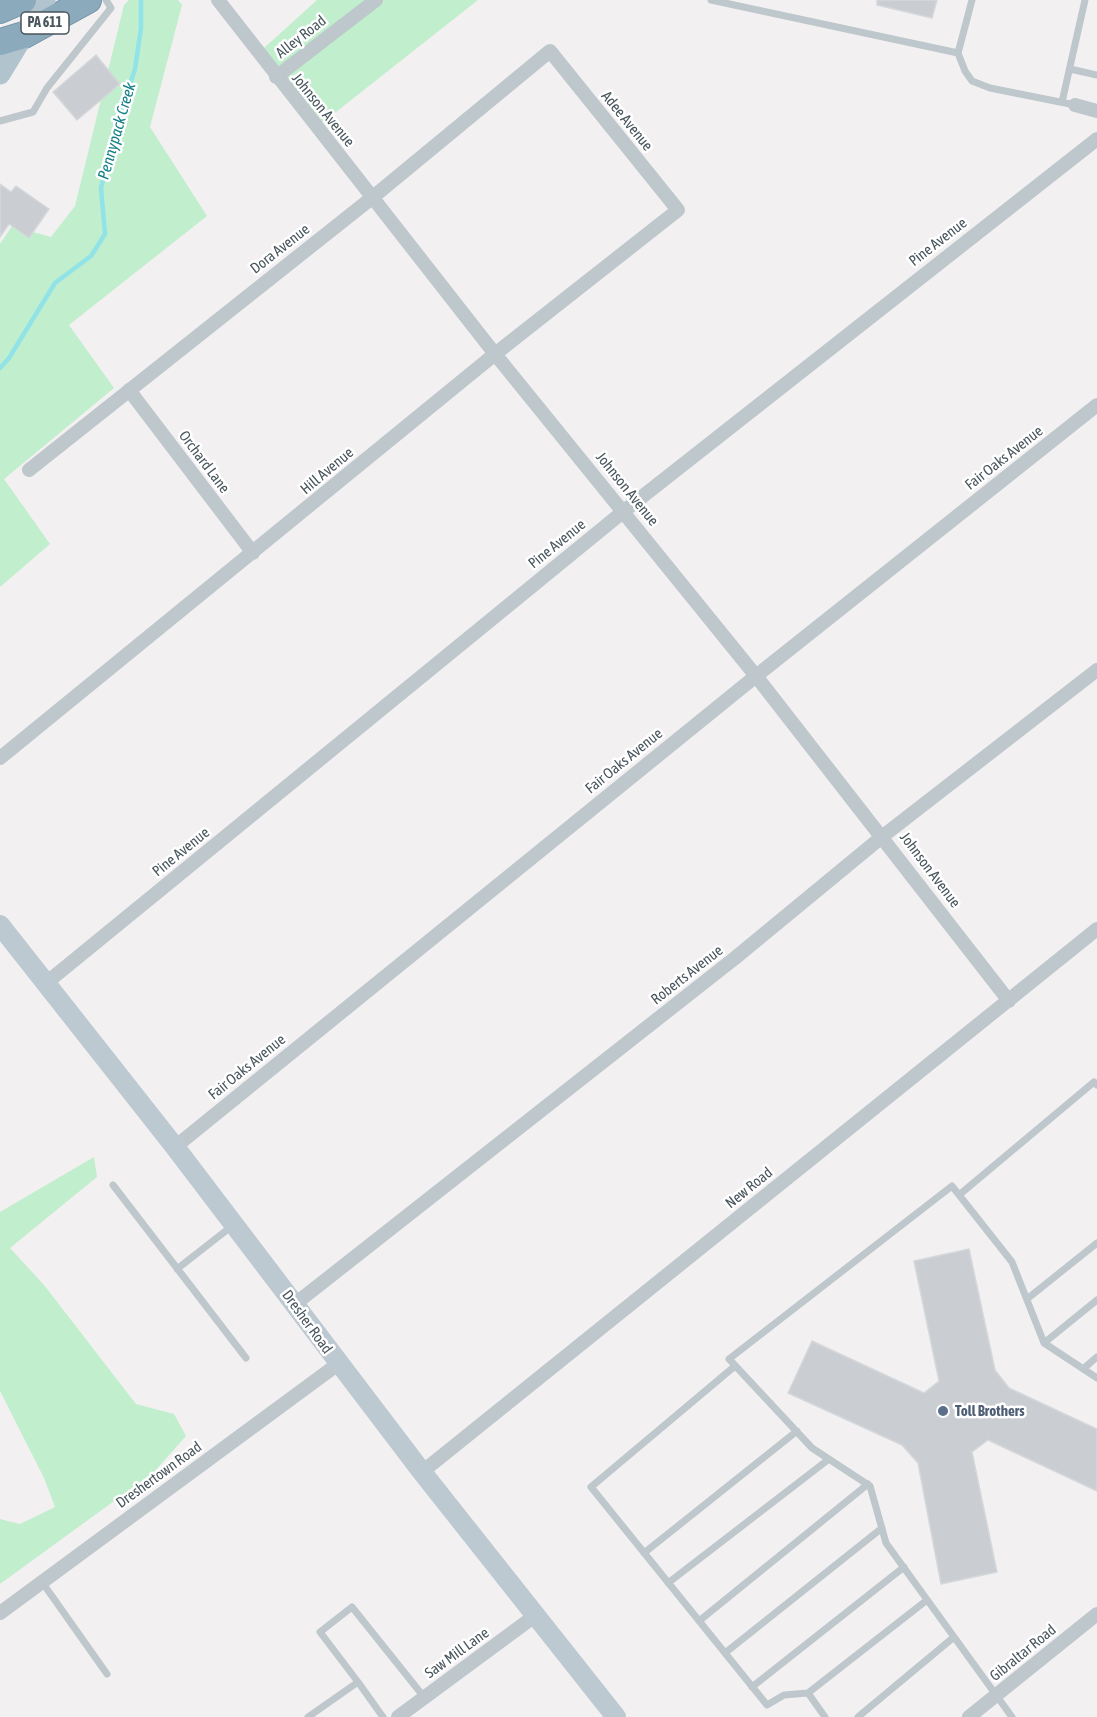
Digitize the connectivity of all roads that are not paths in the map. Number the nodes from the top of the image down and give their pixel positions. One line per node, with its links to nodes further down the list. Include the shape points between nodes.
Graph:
1 (23, 0): 10 (highway, PA 611)
2 (45, 0): 11 (main road)
3 (88, 0): 11 (highway, PA 611)
4 (106, 0): 21 (lane, via 111,8 47,88 33,112)
5 (218, 0): 18 (street, Johnson Avenue)
6 (376, 0): 18 (street, Alley Road)
7 (711, 0): 14 (lane)
8 (972, 0): 14 (lane)
9 (1085, 0): 15 (lane)
10 (0, 10)
11 (24, 35): 12 (highway, PA 611); 16 (main road)
12 (0, 42)
13 (550, 51): 23 (street, Dora Avenue); 24 (street, Adee Avenue)
14 (958, 53): 19 (lane, via 972,81)
15 (1070, 69): 17 (lane); 19 (lane)
16 (0, 74)
17 (1097, 75)
18 (276, 77): 23 (street, Johnson Avenue)
19 (1069, 103): 20 (street)
20 (1097, 111)
21 (0, 121)
22 (1097, 139): 29 (street, Pine Avenue)
23 (373, 197): 25 (street, Johnson Avenue); 26 (street, Dora Avenue)
24 (678, 210): 25 (street, Hill Avenue)
25 (495, 354): 29 (street, Johnson Avenue); 30 (street, Hill Avenue)
26 (129, 390): 28 (street, Dora Avenue); 30 (street, Orchard Lane)
27 (1097, 405): 32 (street, Fair Oaks Avenue)
28 (29, 470)
29 (624, 511): 32 (street, Johnson Avenue); 37 (street, Pine Avenue)
30 (253, 554): 33 (street, Hill Avenue)
31 (1097, 670): 34 (street, Roberts Avenue)
32 (756, 676): 34 (street, Johnson Avenue); 40 (street, Fair Oaks Avenue)
33 (0, 758)
34 (883, 836): 38 (street, Johnson Avenue); 48 (street, Roberts Avenue, via 735,958)
35 (0, 925): 37 (main road, Dresher Road)
36 (1097, 929): 38 (street, New Road)
37 (45, 984): 40 (main road, Dresher Road)
38 (1009, 1001): 58 (street, New Road)
39 (1097, 1085): 42 (lane, via 1094,1082)
40 (175, 1147): 43 (main road, Dresher Road)
41 (113, 1185): 45 (lane)
42 (959, 1195): 46 (lane, via 1012,1262); 53 (lane, via 952,1186 729,1359)
43 (234, 1224): 45 (lane); 48 (main road, Dresher Road)
44 (1097, 1243): 46 (lane)
45 (177, 1269): 51 (lane)
46 (1027, 1299): 49 (lane)
47 (1097, 1300): 49 (lane)
48 (295, 1304): 52 (main road, Dresher Road)
49 (1044, 1343): 54 (lane)
50 (1097, 1357): 54 (lane)
51 (246, 1358)
52 (338, 1364): 58 (main road, Dresher Road); 63 (street, Dreshertown Road)
53 (735, 1366): 56 (lane); 61 (lane, via 591,1487)
54 (1083, 1369): 55 (lane)
55 (1097, 1378)
56 (797, 1431): 57 (lane); 61 (lane)
57 (829, 1459): 59 (lane); 64 (lane)
58 (422, 1472): 67 (main road, Dresher Road)
59 (868, 1484): 60 (lane); 69 (lane)
60 (882, 1528): 62 (lane, via 886,1543); 71 (lane)
61 (644, 1553): 64 (lane)
62 (904, 1567): 65 (lane); 74 (lane)
63 (42, 1582): 66 (street, Dreshertown Road); 72 (lane)
64 (669, 1583): 69 (lane)
65 (927, 1600): 70 (lane); 75 (lane)
66 (0, 1613)
67 (536, 1615): 77 (street, Saw Mill Lane); 81 (main road, Dresher Road)
68 (1097, 1615): 76 (street, Gibraltar Road)
69 (699, 1621): 71 (lane)
70 (954, 1637): 76 (lane); 83 (lane)
71 (725, 1653): 74 (lane)
72 (107, 1674)
73 (358, 1682): 77 (lane, via 320,1632 352,1607); 78 (lane); 79 (lane)
74 (752, 1687): 75 (lane, via 767,1706 784,1695)
75 (807, 1693): 82 (lane)
76 (996, 1695): 84 (street, Gibraltar Road); 85 (lane)
77 (424, 1697): 80 (street, Saw Mill Lane)
78 (308, 1717)
79 (383, 1717)
80 (398, 1717)
81 (616, 1717)
82 (825, 1717)
83 (858, 1717)
84 (969, 1717)
85 (1012, 1717)

